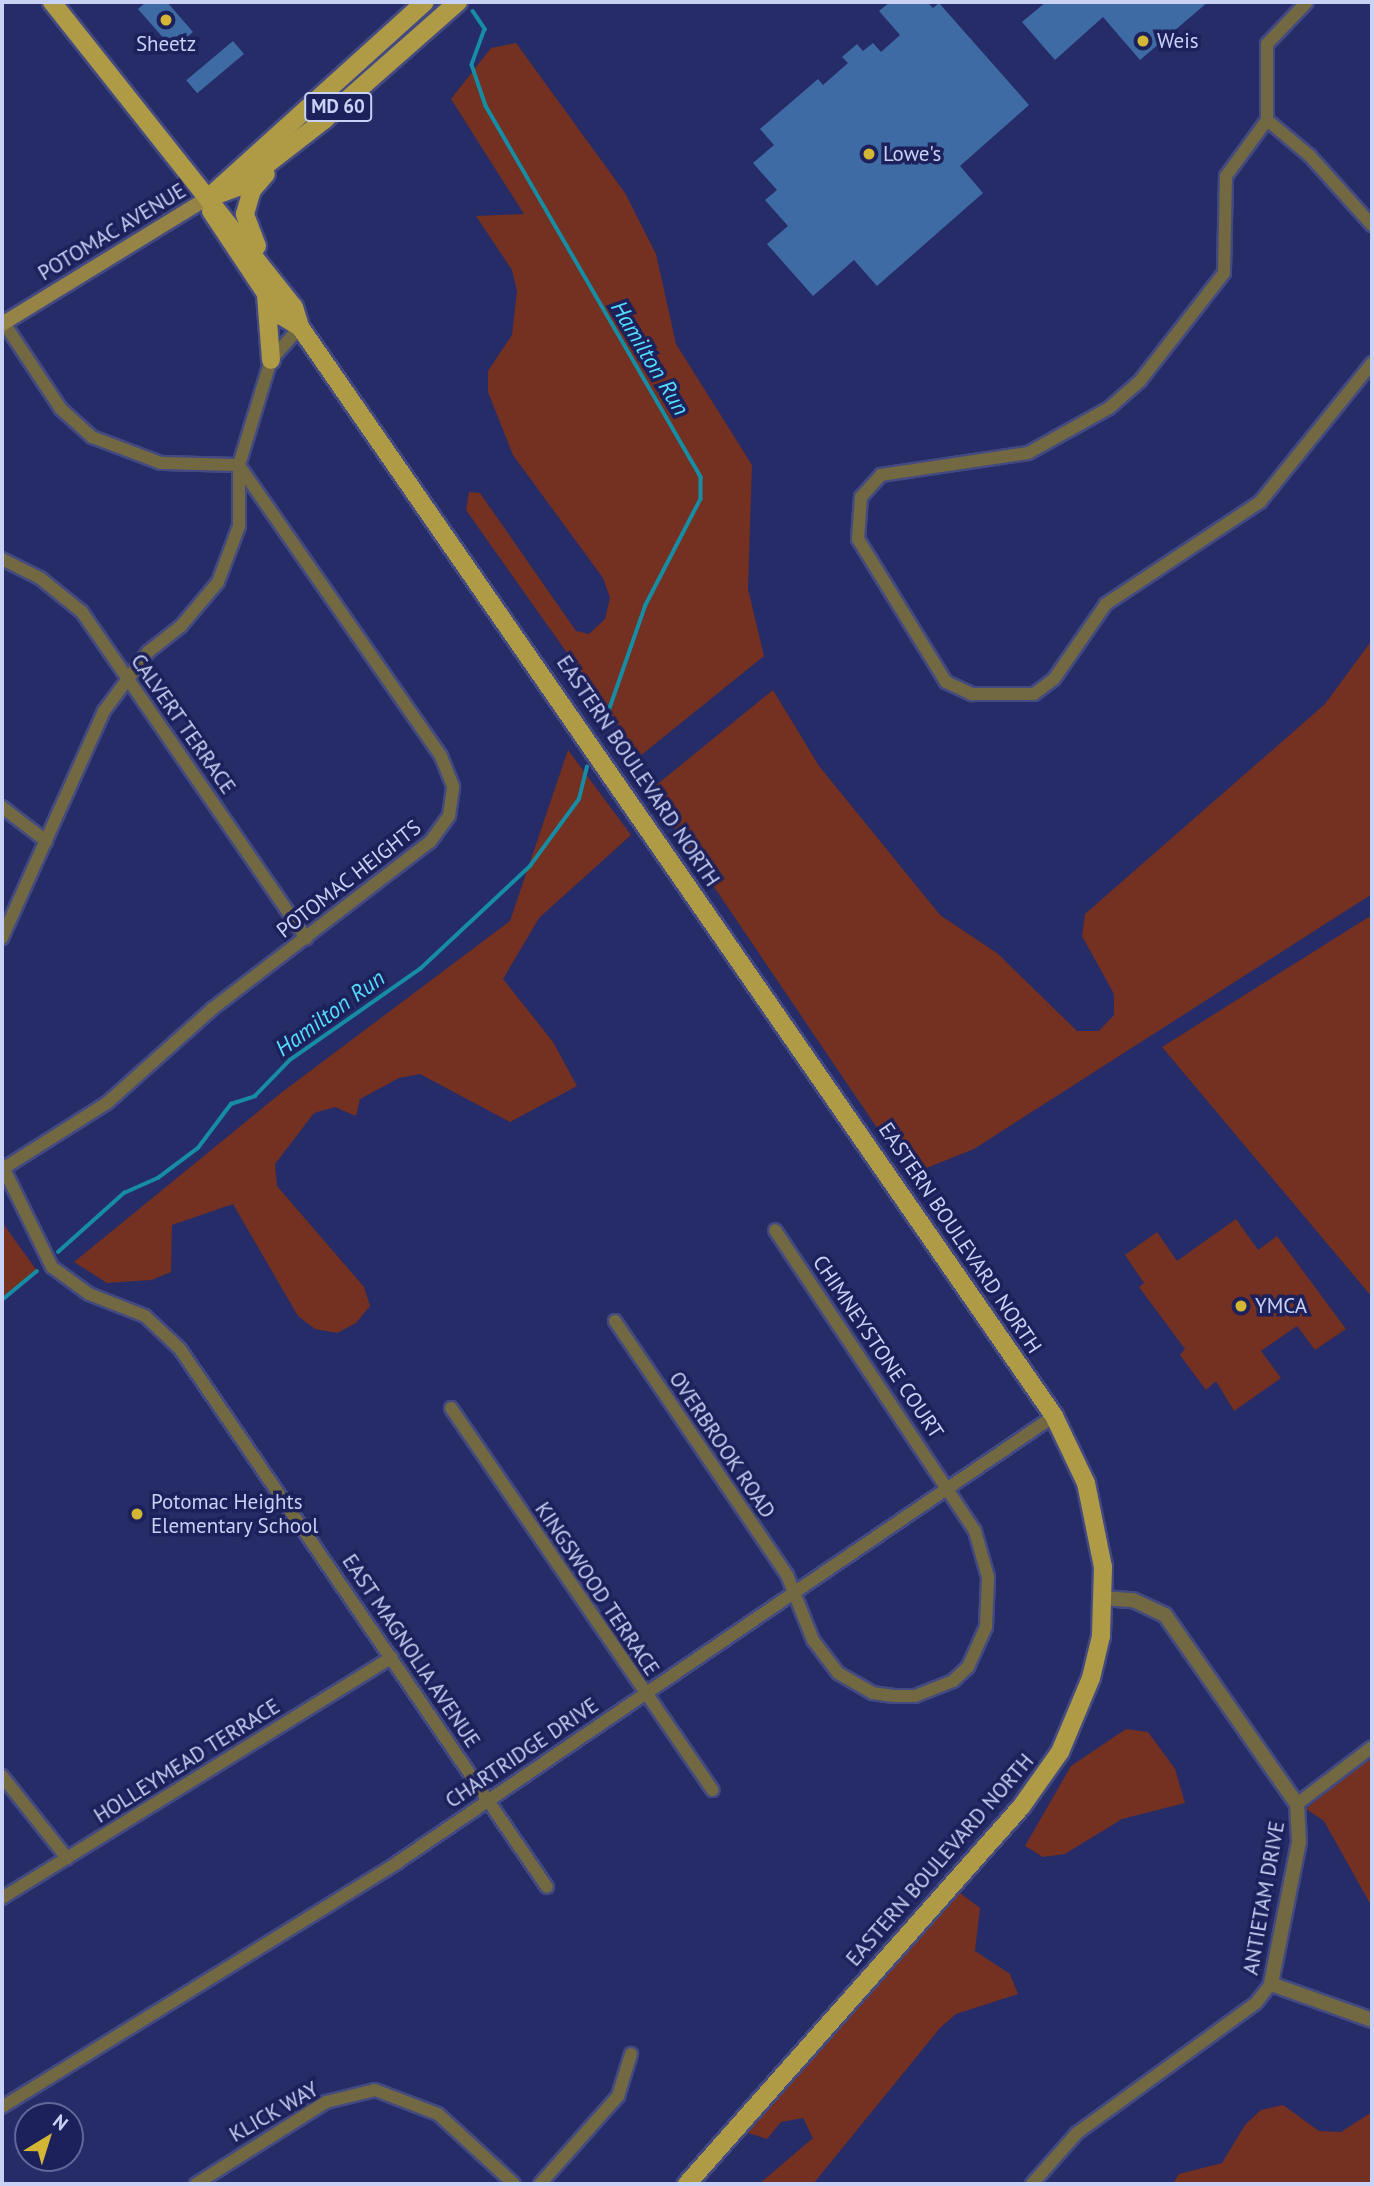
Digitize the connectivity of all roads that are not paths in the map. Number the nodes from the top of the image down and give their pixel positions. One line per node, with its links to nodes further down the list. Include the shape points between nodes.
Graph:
1 (52, 2): 7 (main road)
2 (425, 2): 7 (main road, MD 60)
3 (458, 2): 5 (main road, MD 60)
4 (1307, 2): 6 (street, via 1267,44)
5 (324, 120): 7 (main road, MD 60, via 237,187); 9 (main road, via 252,190 245,214)
6 (1267, 120): 8 (street, via 1310,156); 14 (street, via 1226,176 1224,273 1140,381 1109,408 1028,453 881,475 861,497 858,539 946,682 972,694 1034,694 1054,679 1106,604 1260,502)
7 (208, 198): 9 (main road, EASTERN BOULEVARD NORTH); 10 (main road, EASTERN BOULEVARD NORTH, via 212,219); 11 (main road, POTOMAC AVENUE)
8 (1372, 225)
9 (271, 276): 12 (main road, EASTERN BOULEVARD NORTH)
10 (267, 295): 12 (main road, EASTERN BOULEVARD NORTH); 13 (main road)
11 (3, 323): 15 (street, via 61,409 92,437 161,463)
12 (299, 327): 13 (street); 26 (main road, EASTERN BOULEVARD NORTH, via 377,431)
13 (271, 360): 15 (street)
14 (1372, 363)
15 (239, 466): 17 (street, via 239,526 218,582); 21 (street, POTOMAC HEIGHTS, via 441,756 453,786 441,830)
16 (2, 559): 17 (street, CALVERT TERRACE, via 40,578 82,612)
17 (127, 677): 19 (street, via 86,746); 21 (street, CALVERT TERRACE)
18 (2, 807): 19 (street)
19 (46, 841): 20 (street)
20 (2, 938)
21 (306, 938): 22 (street, POTOMAC HEIGHTS, via 212,1009 107,1103)
22 (3, 1166): 30 (street, EAST MAGNOLIA AVENUE, via 52,1267 89,1293 145,1316 180,1349)
23 (775, 1230): 27 (street, CHIMNEYSTONE COURT)
24 (615, 1321): 28 (street, OVERBROOK ROAD)
25 (451, 1408): 31 (street, KINGSWOOD TERRACE)
26 (1054, 1416): 27 (street, CHARTRIDGE DRIVE); 29 (main road, EASTERN BOULEVARD NORTH, via 1097,1523)
27 (949, 1486): 28 (street, CHARTRIDGE DRIVE); 28 (street, via 983,1552 989,1604 979,1647 953,1681 915,1696 854,1685 824,1659)
28 (794, 1591): 31 (street, CHARTRIDGE DRIVE)
29 (1102, 1598): 36 (street, ANTIETAM DRIVE, via 1133,1600 1165,1615); 47 (main road, EASTERN BOULEVARD NORTH, via 1091,1678 1044,1777)
30 (392, 1657): 35 (street, EAST MAGNOLIA AVENUE); 37 (street, HOLLEYMEAD TERRACE)
31 (645, 1693): 34 (street, KINGSWOOD TERRACE); 35 (street, CHARTRIDGE DRIVE)
32 (1372, 1747): 36 (street)
33 (2, 1776): 37 (street)
34 (713, 1790)
35 (486, 1797): 38 (street, EAST MAGNOLIA AVENUE); 43 (street, CHARTRIDGE DRIVE, via 398,1862)
36 (1297, 1804): 40 (street, ANTIETAM DRIVE, via 1299,1842)
37 (66, 1858): 39 (street, HOLLEYMEAD TERRACE)
38 (547, 1886)
39 (2, 1898)
40 (1271, 1984): 41 (street); 48 (street, ANTIETAM DRIVE, via 1256,2003 1077,2133)
41 (1372, 2020)
42 (631, 2054): 46 (street, via 618,2096)
43 (2, 2107)
44 (196, 2184): 45 (street, KLICK WAY, via 326,2102 375,2090 438,2114)
45 (514, 2184)
46 (540, 2184)
47 (687, 2184)
48 (1032, 2184)

